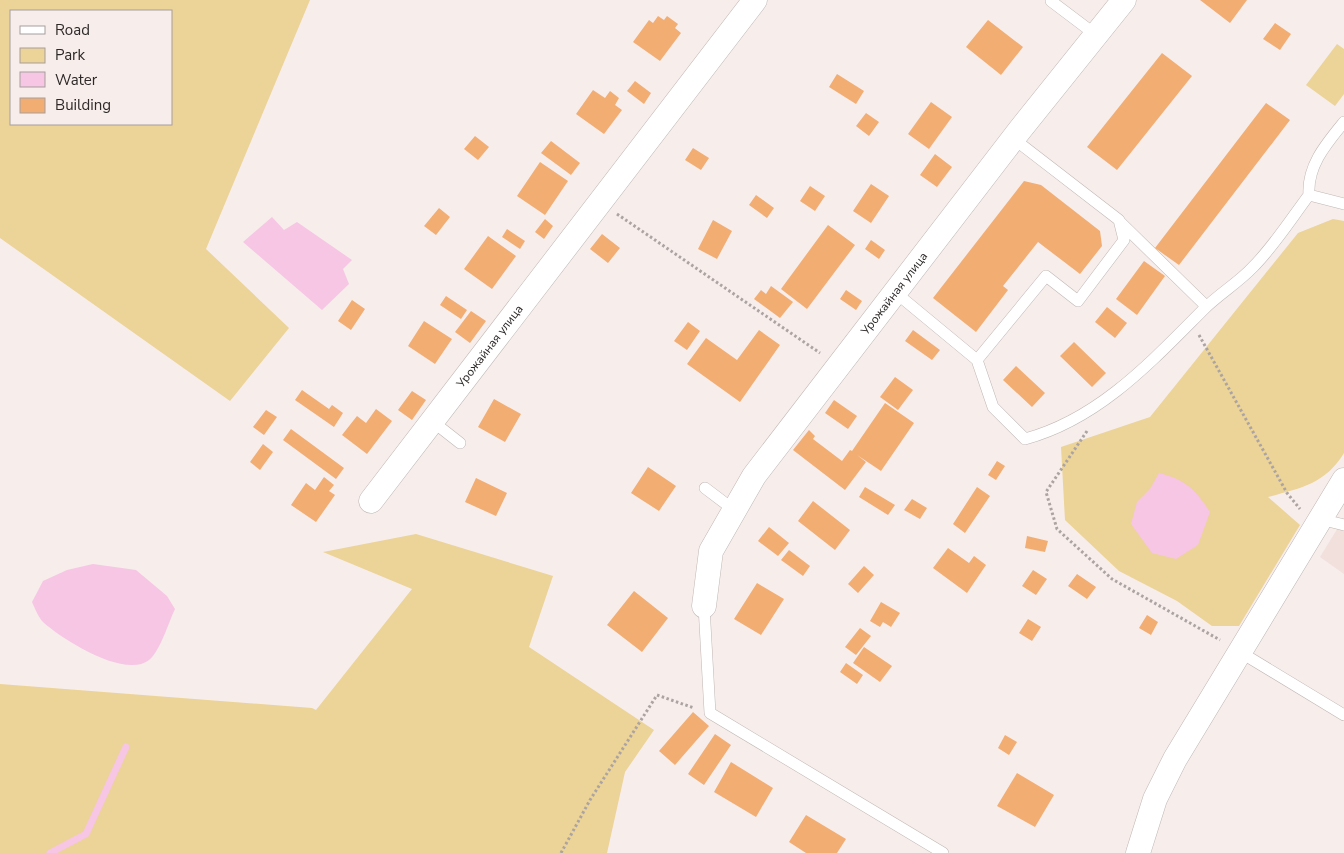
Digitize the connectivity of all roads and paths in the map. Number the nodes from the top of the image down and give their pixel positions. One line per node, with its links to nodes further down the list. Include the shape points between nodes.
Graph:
1 (755, 0): 17 (street, Урожайная улица)
2 (1124, 0): 4 (street, Урожайная улица)
3 (1051, 1): 4 (lane)
4 (1096, 35): 6 (street, Урожайная улица)
5 (1344, 122): 7 (lane, via 1321,150 1308,180)
6 (1014, 139): 10 (lane); 11 (street, Урожайная улица)
7 (1309, 195): 8 (lane); 12 (lane, via 1253,268)
8 (1344, 204)
9 (610, 209): 15 (path)
10 (1119, 220): 12 (lane); 14 (lane, via 1124,240 1078,301 1046,276)
11 (896, 293): 14 (lane); 15 (street, Урожайная улица)
12 (1206, 306): 13 (lane)
13 (1191, 321): 16 (lane, via 1122,388); 23 (path, via 1288,493)
14 (977, 360): 16 (lane, via 993,407 1025,440 1049,433)
15 (840, 366): 22 (street, Урожайная улица, via 754,476)
16 (1088, 412): 26 (path, via 1089,429 1046,492 1056,529 1112,579)
17 (432, 421): 18 (lane); 21 (street, Урожайная улица)
18 (460, 444)
19 (1344, 480): 23 (street)
20 (705, 488): 22 (lane)
21 (371, 501)
22 (734, 510): 25 (street, Урожайная улица, via 711,551)
23 (1317, 523): 24 (lane); 26 (street)
24 (1344, 525)
25 (704, 606): 27 (lane)
26 (1240, 652): 28 (lane); 31 (street, via 1175,759 1155,799)
27 (710, 713): 29 (path, via 657,695 590,800); 30 (lane)
28 (1344, 715)
29 (561, 853)
30 (943, 853)
31 (1138, 853)

